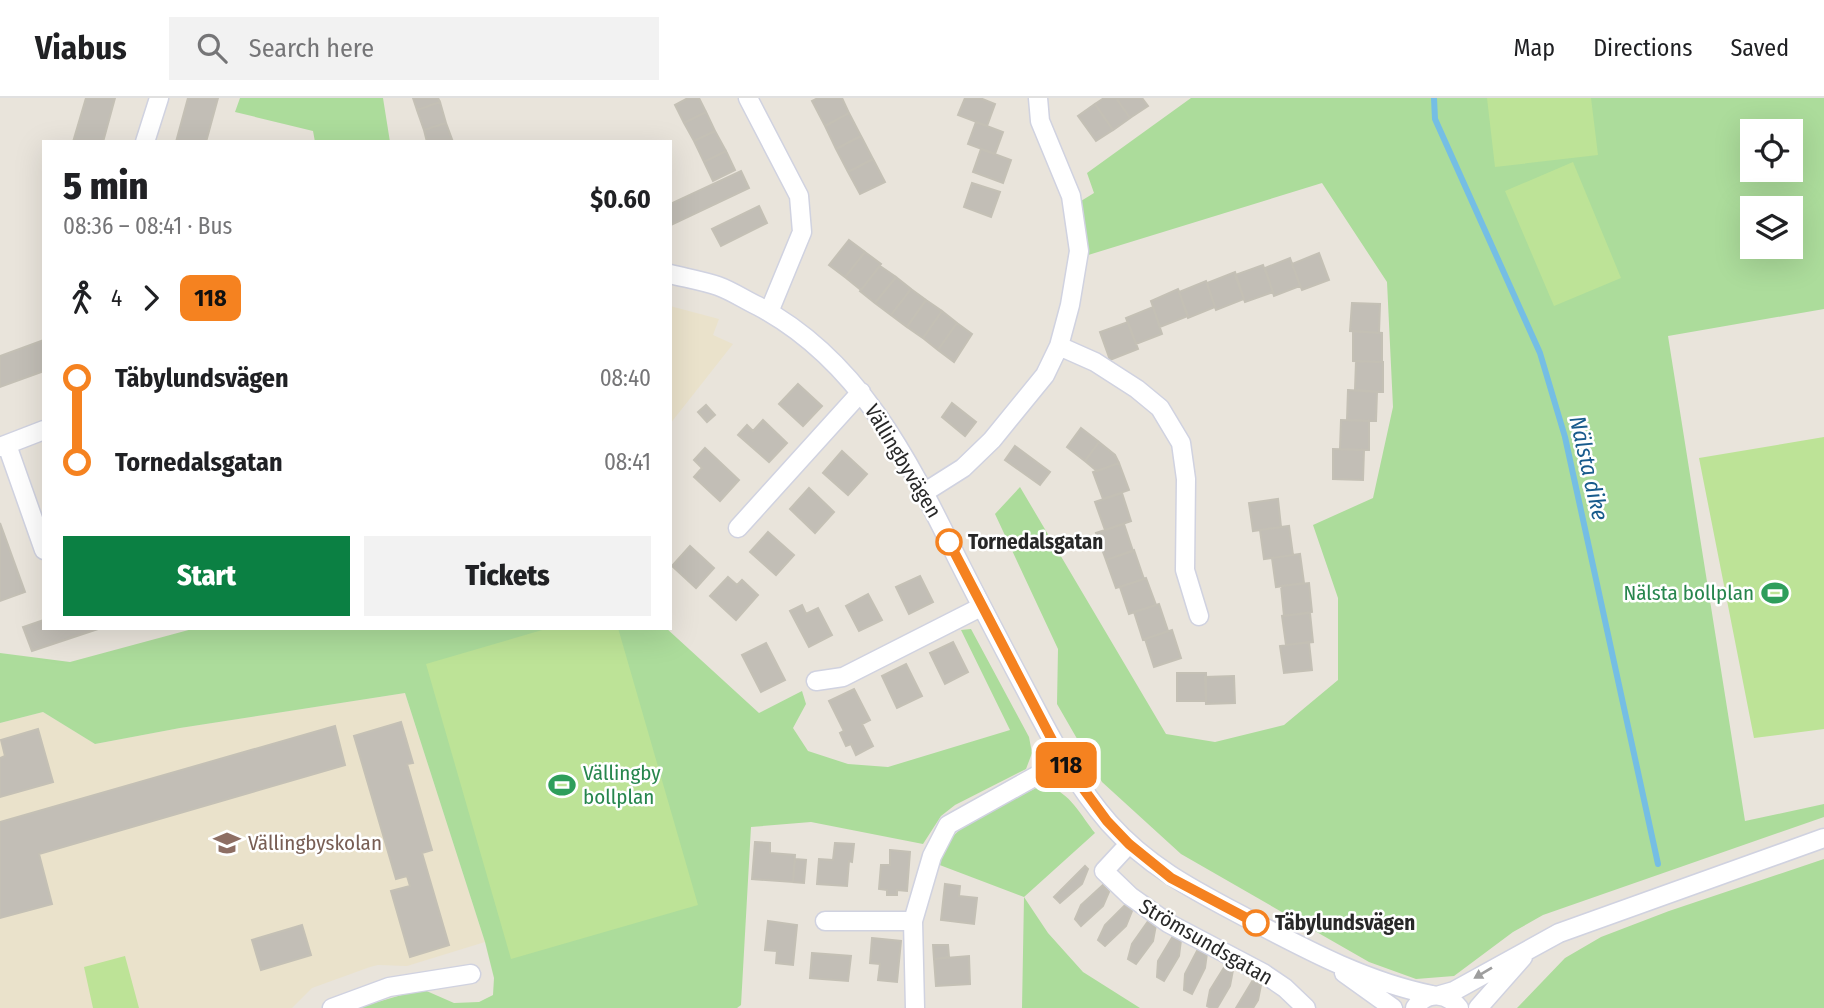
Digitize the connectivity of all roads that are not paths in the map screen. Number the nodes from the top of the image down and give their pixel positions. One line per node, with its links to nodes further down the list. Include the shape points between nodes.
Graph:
1 (159, 98): 4 (street)
2 (748, 98): 6 (street, via 799,196 801,215 802,232)
3 (1038, 98): 7 (street, via 1041,121 1071,196 1079,251)
4 (146, 140)
5 (672, 275): 6 (street, Vällingbyvägen, via 721,287)
6 (769, 312): 8 (street, Vällingbyvägen, via 802,334)
7 (1059, 346): 11 (street, via 1045,375 992,440 963,468); 16 (street, via 1095,362 1145,395 1160,408 1181,443 1186,479 1185,570)
8 (862, 392): 11 (street, Vällingbyvägen); 13 (street, Vällingbyvägen)
9 (42, 431): 10 (street)
10 (3, 446): 12 (street)
11 (925, 492): 15 (street, Vällingbyvägen)
12 (38, 519): 14 (street)
13 (738, 528)
14 (42, 540)
15 (981, 607): 17 (street, via 842,677); 18 (street, Vällingbyvägen)
16 (1199, 616)
17 (817, 681)
18 (1063, 761): 20 (street, Vällingbyvägen); 22 (street, via 948,825 932,856)
19 (1824, 838): 23 (street, via 1595,918)
20 (1129, 844): 24 (street, Vällingbyvägen, via 1171,878); 29 (street, Strömsundsgatan, via 1104,871 1129,896 1168,923 1263,973)
21 (825, 921): 22 (street)
22 (913, 921): 28 (street)
23 (1528, 951): 26 (street, one-way to 26, via 1454,991); 33 (street)
24 (1324, 959): 26 (street, Vällingbyvägen, via 1410,991); 30 (street, Vällingbyvägen)
25 (471, 974): 27 (street, via 389,987)
26 (1436, 995): 31 (street, via 1424,998); 32 (street)
27 (332, 1008)
28 (915, 1008)
29 (1306, 1008)
30 (1393, 1008)
31 (1415, 1008)
32 (1459, 1008)
33 (1478, 1008)

